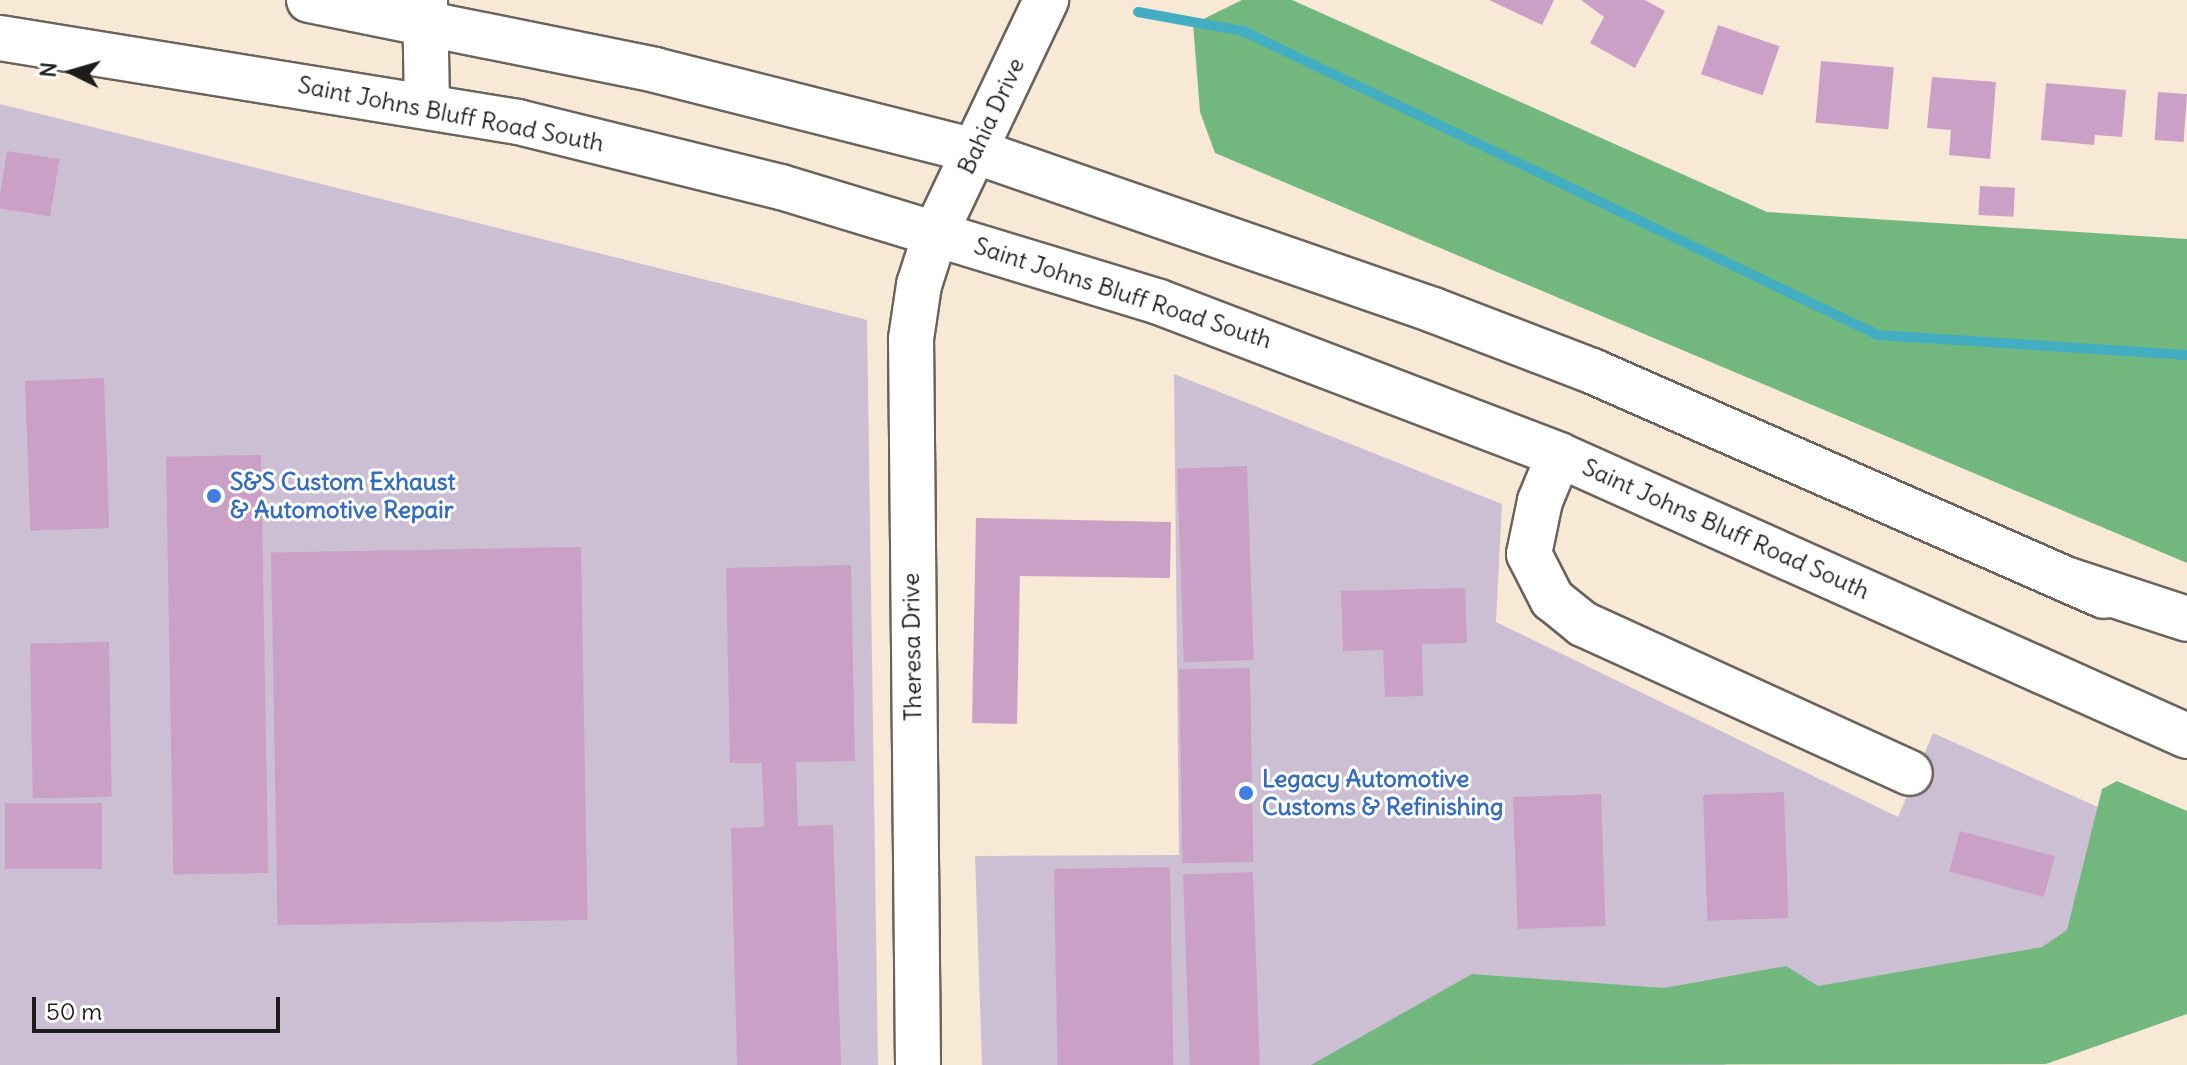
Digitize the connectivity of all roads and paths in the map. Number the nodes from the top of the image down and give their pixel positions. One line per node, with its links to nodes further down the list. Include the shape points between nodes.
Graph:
1 (309, 0): 3 (main road)
2 (1046, 0): 6 (main road, Bahia Drive)
3 (424, 11): 5 (main road); 6 (main road)
4 (0, 38): 5 (main road, Saint Johns Bluff Road South)
5 (427, 106): 7 (main road, Saint Johns Bluff Road South, via 564,134)
6 (974, 151): 7 (main road, Bahia Drive); 9 (main road, via 1433,310 1592,371)
7 (936, 232): 8 (main road, Saint Johns Bluff Road South, via 1252,335); 14 (main road, Theresa Drive, via 919,285 909,391)
8 (1559, 455): 12 (main road, Saint Johns Bluff Road South); 13 (main road, via 1540,501 1529,554 1552,599 1583,624)
9 (2068, 580): 10 (main road); 11 (main road)
10 (2187, 619)
11 (2187, 633)
12 (2187, 736)
13 (1910, 773)
14 (918, 1065)

